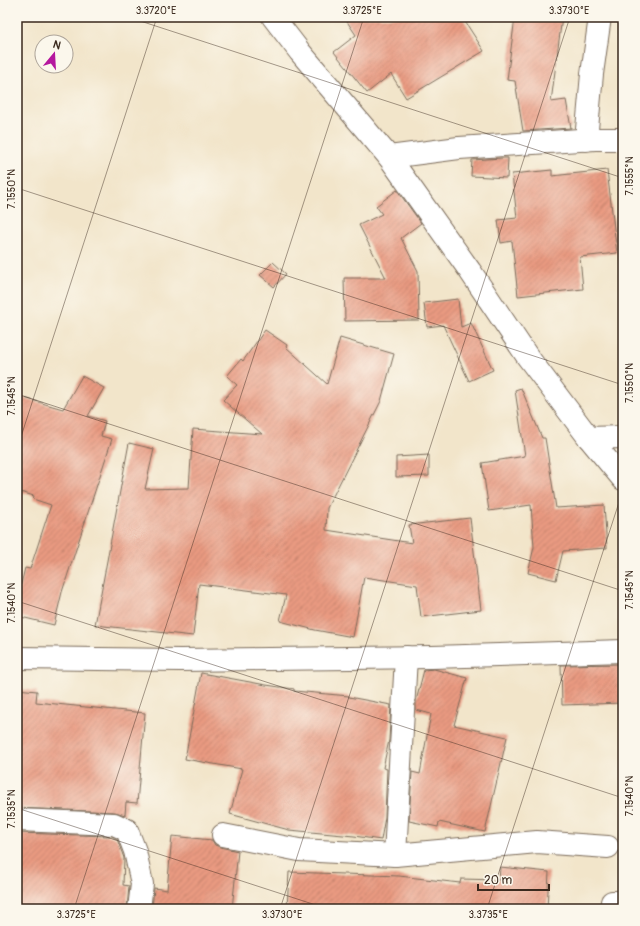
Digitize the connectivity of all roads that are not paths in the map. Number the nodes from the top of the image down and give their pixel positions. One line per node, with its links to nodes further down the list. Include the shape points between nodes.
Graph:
1 (273, 17): 5 (street)
2 (600, 17): 4 (street)
3 (623, 139): 4 (street)
4 (586, 140): 5 (street, via 459,148)
5 (389, 157): 7 (street, via 527,356)
6 (623, 436): 7 (street)
7 (588, 438): 8 (street)
8 (623, 480)
9 (623, 651): 10 (street)
10 (406, 657): 11 (street, via 180,660); 15 (street)
11 (17, 658)
12 (17, 820): 16 (street, via 114,824 126,830 135,851 142,884)
13 (223, 835): 15 (street, via 299,850)
14 (608, 847): 15 (street, via 537,842)
15 (395, 855)
16 (139, 909)

